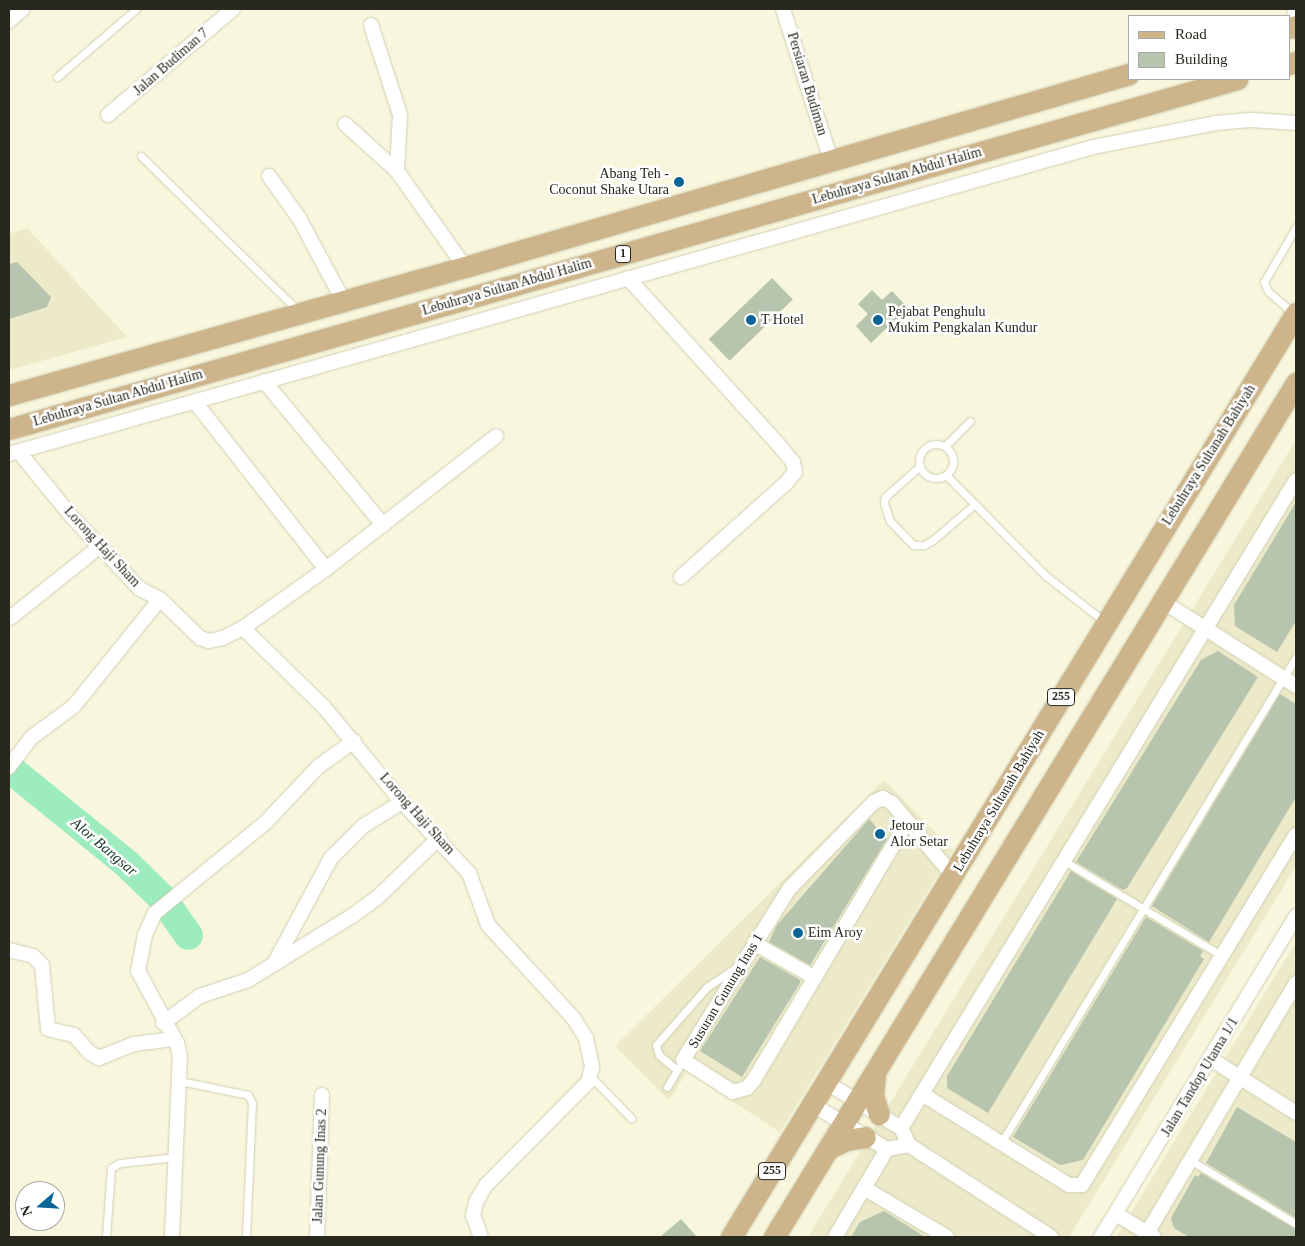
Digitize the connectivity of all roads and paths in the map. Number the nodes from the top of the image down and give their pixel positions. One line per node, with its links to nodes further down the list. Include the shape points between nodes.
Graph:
1 (23, 9): 7 (street)
2 (136, 9): 10 (lane)
3 (233, 9): 12 (street, Jalan Budiman 7)
4 (783, 9): 16 (street, Persiaran Budiman)
5 (1294, 9): 6 (street)
6 (1296, 14)
7 (9, 21)
8 (371, 25): 17 (street, via 400,115)
9 (1128, 74): 16 (main road, 1)
10 (57, 77)
11 (1234, 80): 30 (main road, Lebuhraya Sultan Abdul Halim / 1)
12 (108, 115)
13 (1296, 122): 21 (street, via 1252,120 1216,123 1093,147)
14 (345, 124): 17 (street)
15 (141, 156): 24 (lane)
16 (831, 160): 20 (main road, 1)
17 (397, 170): 20 (street)
18 (269, 176): 22 (street, via 299,218)
19 (1296, 227): 23 (lane, via 1264,282 1268,291)
20 (465, 267): 22 (main road, 1)
21 (628, 278): 25 (street); 41 (street, via 777,443 793,462 795,472)
22 (344, 302): 24 (main road, 1)
23 (1296, 313): 45 (main road, Lebuhraya Sultanah Bahiyah / 255)
24 (300, 314): 27 (main road, 1)
25 (264, 381): 28 (street); 38 (street)
26 (1296, 383): 43 (main road, 255)
27 (9, 396)
28 (195, 402): 33 (street); 40 (street)
29 (970, 421): 32 (lane)
30 (9, 430)
31 (496, 436): 38 (street)
32 (945, 446): 34 (lane, via 934,444 924,450); 35 (lane, via 953,461)
33 (15, 452): 39 (street, Lorong Haji Sham, via 23,457)
34 (920, 466): 35 (lane, via 933,477); 37 (lane, via 885,497 884,503 890,521 913,545 924,546)
35 (946, 474): 37 (lane)
36 (1296, 480): 47 (street)
37 (975, 504): 45 (lane, via 1046,576)
38 (383, 524): 40 (street)
39 (99, 547): 42 (street, Lorong Haji Sham, via 140,589); 44 (street)
40 (326, 569): 46 (street)
41 (681, 576)
42 (160, 599): 46 (street, Lorong Haji Sham, via 200,638 209,641 223,638); 52 (street, via 74,706 32,737)
43 (1162, 601): 47 (street); 73 (main road, 255)
44 (10, 618)
45 (1106, 622): 58 (main road, Lebuhraya Sultanah Bahiyah / 255)
46 (243, 628): 51 (street, Lorong Haji Sham)
47 (1205, 629): 49 (street); 57 (street)
48 (1296, 657): 49 (lane)
49 (1283, 678): 50 (street); 59 (lane)
50 (1296, 686)
51 (354, 741): 53 (street, Lorong Haji Sham); 69 (street, via 319,766 266,822 155,913 145,935 138,971)
52 (9, 767)
53 (402, 802): 56 (street, Lorong Haji Sham); 64 (street, via 363,826 331,858)
54 (907, 822): 58 (street); 61 (street, Susuran Gunung Inas 1, via 888,800 874,802 789,889); 66 (street, Susuran Gunung Inas 1)
55 (1296, 834): 63 (street)
56 (439, 838): 64 (street, via 377,898); 75 (street, Lorong Haji Sham, via 473,879 479,907 488,925 574,1019 590,1053 592,1067)
57 (1064, 861): 59 (lane); 79 (street)
58 (954, 877): 77 (main road, Lebuhraya Sultanah Bahiyah / 255)
59 (1143, 909): 63 (lane); 89 (lane)
60 (1296, 916): 71 (street, Jalan Tandop Utama 1/1)
61 (754, 943): 65 (street, Susuran Gunung Inas 1); 66 (street)
62 (9, 950): 70 (street, via 34,956 42,964 48,1029 74,1035 99,1058 134,1044)
63 (1222, 956): 89 (street, via 1082,1185 1069,1185)
64 (275, 962): 69 (street, via 248,980 200,996)
65 (741, 964): 72 (street, Susuran Gunung Inas 1); 72 (lane, via 707,987 656,1045 659,1055)
66 (815, 978): 72 (street, Susuran Gunung Inas 1, via 747,1088 733,1092)
67 (1296, 983): 68 (street)
68 (1292, 1001): 74 (street)
69 (163, 1022): 70 (street)
70 (174, 1039): 76 (street, via 179,1050)
71 (1211, 1059): 74 (street); 96 (street, Jalan Tandop Utama 1/1)
72 (680, 1065): 78 (lane)
73 (877, 1067): 81 (main road, 255); 84 (main road, via 872,1086)
74 (1240, 1077): 83 (street); 94 (street)
75 (589, 1079): 85 (lane); 97 (street, via 486,1185)
76 (180, 1081): 93 (street); 103 (lane, via 248,1095 252,1103)
77 (827, 1083): 81 (street); 82 (main road, Lebuhraya Sultanah Bahiyah / 255)
78 (666, 1087)
79 (922, 1094): 87 (street); 89 (street)
80 (322, 1096): 104 (street, Jalan Gunung Inas 2)
81 (857, 1099): 84 (street); 86 (main road, 255)
82 (813, 1105): 86 (street); 107 (main road, Lebuhraya Sultanah Bahiyah / 255)
83 (1296, 1113)
84 (879, 1114): 87 (street)
85 (631, 1118)
86 (843, 1124): 88 (street); 91 (main road, 255)
87 (901, 1128): 90 (street)
88 (865, 1137): 91 (main road, via 846,1140); 92 (street)
89 (1001, 1144)
90 (909, 1145): 92 (street); 111 (street)
91 (829, 1148): 108 (main road, 255)
92 (887, 1149): 95 (street)
93 (176, 1157): 101 (lane, via 120,1163 111,1168); 102 (street)
94 (1190, 1160): 98 (lane); 100 (street)
95 (864, 1188): 99 (street); 109 (street)
96 (1116, 1214): 100 (street); 112 (street, Jalan Tandop Utama 1/1)
97 (473, 1215): 105 (street); 106 (street)
98 (1296, 1224)
99 (932, 1233): 110 (street)
100 (1150, 1235)
101 (106, 1237)
102 (172, 1237)
103 (246, 1237)
104 (317, 1237)
105 (469, 1237)
106 (481, 1237)
107 (731, 1237)
108 (774, 1237)
109 (835, 1237)
110 (947, 1237)
111 (1051, 1237)
112 (1101, 1237)

